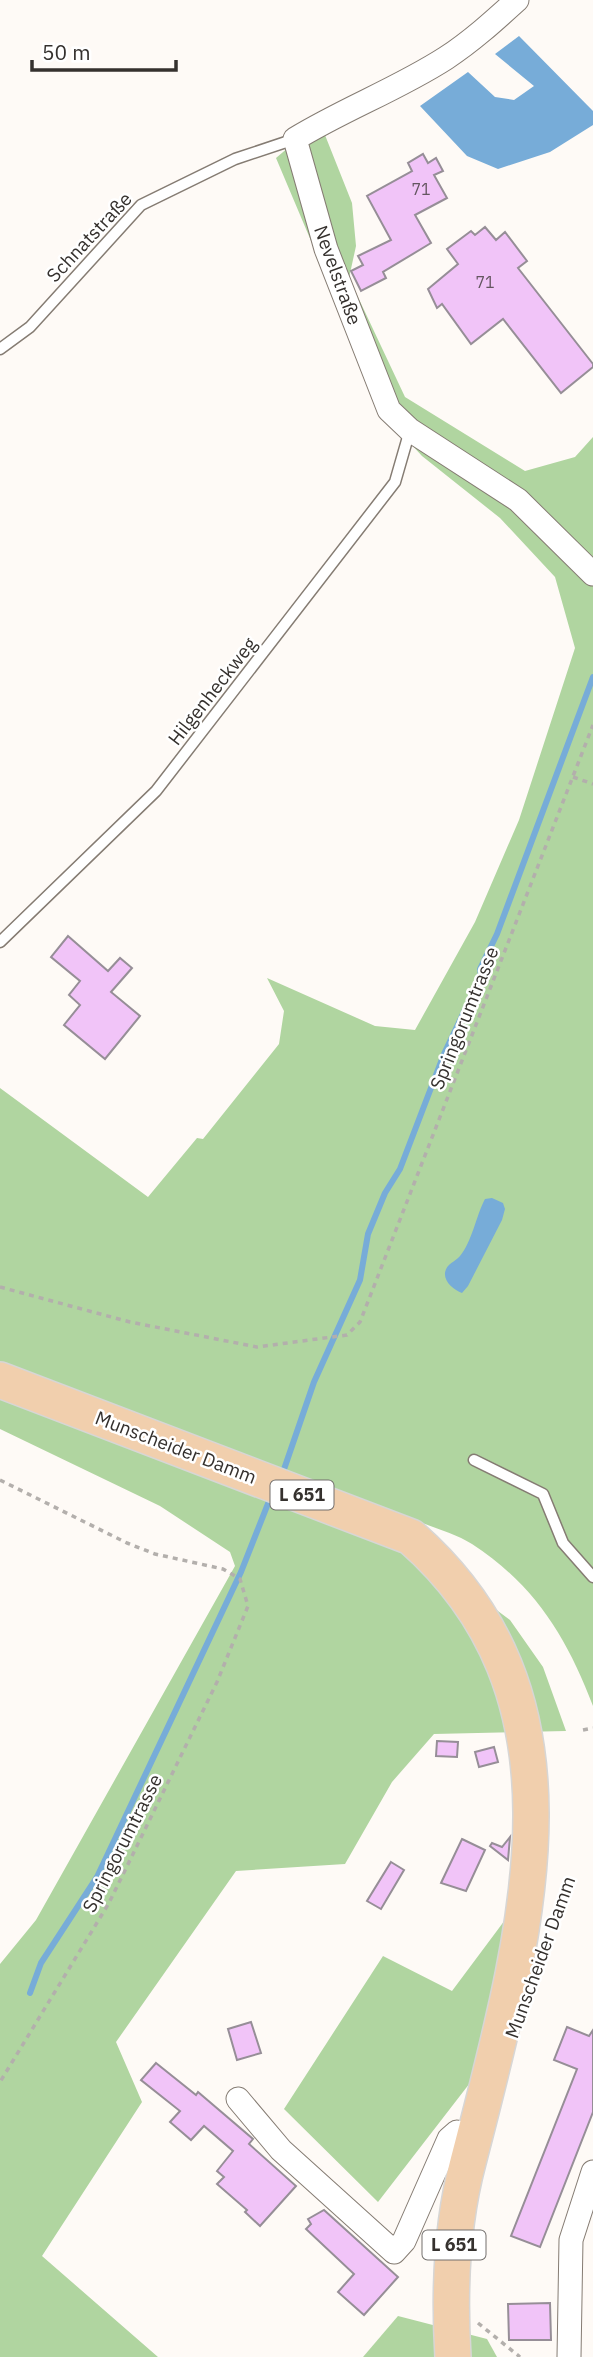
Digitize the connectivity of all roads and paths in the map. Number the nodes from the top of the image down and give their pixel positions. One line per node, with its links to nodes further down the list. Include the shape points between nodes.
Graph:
1 (517, 0): 2 (street, via 447,57)
2 (295, 139): 3 (lane, Schnatstraße, via 235,159 141,205 30,327); 4 (street, Nevelstraße, via 326,249 389,410)
3 (0, 349)
4 (410, 430): 5 (street, Nevelstraße, via 518,500); 9 (lane, Hilgenheckweg, via 394,482 191,747 103,845)
5 (593, 574)
6 (593, 725): 7 (path, Springorumtrasse)
7 (573, 777): 8 (path); 10 (path, Springorumtrasse, via 360,1322 347,1335 257,1346 130,1322)
8 (593, 784)
9 (0, 943)
10 (0, 1287)
11 (0, 1380): 15 (main road, Munscheider Damm / L 651, via 411,1537 462,1564)
12 (474, 1460): 14 (lane, via 543,1494 562,1543)
13 (0, 1480): 19 (path, Springorumtrasse, via 155,1554 223,1569 240,1579 248,1606 217,1682 109,1903)
14 (593, 1577)
15 (504, 1596)
16 (593, 1728): 17 (path)
17 (583, 1730)
18 (552, 1928): 21 (main road, Munscheider Damm / L 651)
19 (0, 2082)
20 (238, 2099): 21 (street, via 281,2150 394,2252 404,2241 449,2139 457,2132)
21 (477, 2135): 23 (main road, Munscheider Damm / L 651, via 456,2219)
22 (593, 2172): 26 (street, via 571,2240)
23 (451, 2306): 24 (main road, Munscheider Damm / L 651); 25 (path)
24 (453, 2357)
25 (520, 2357)
26 (569, 2357)

